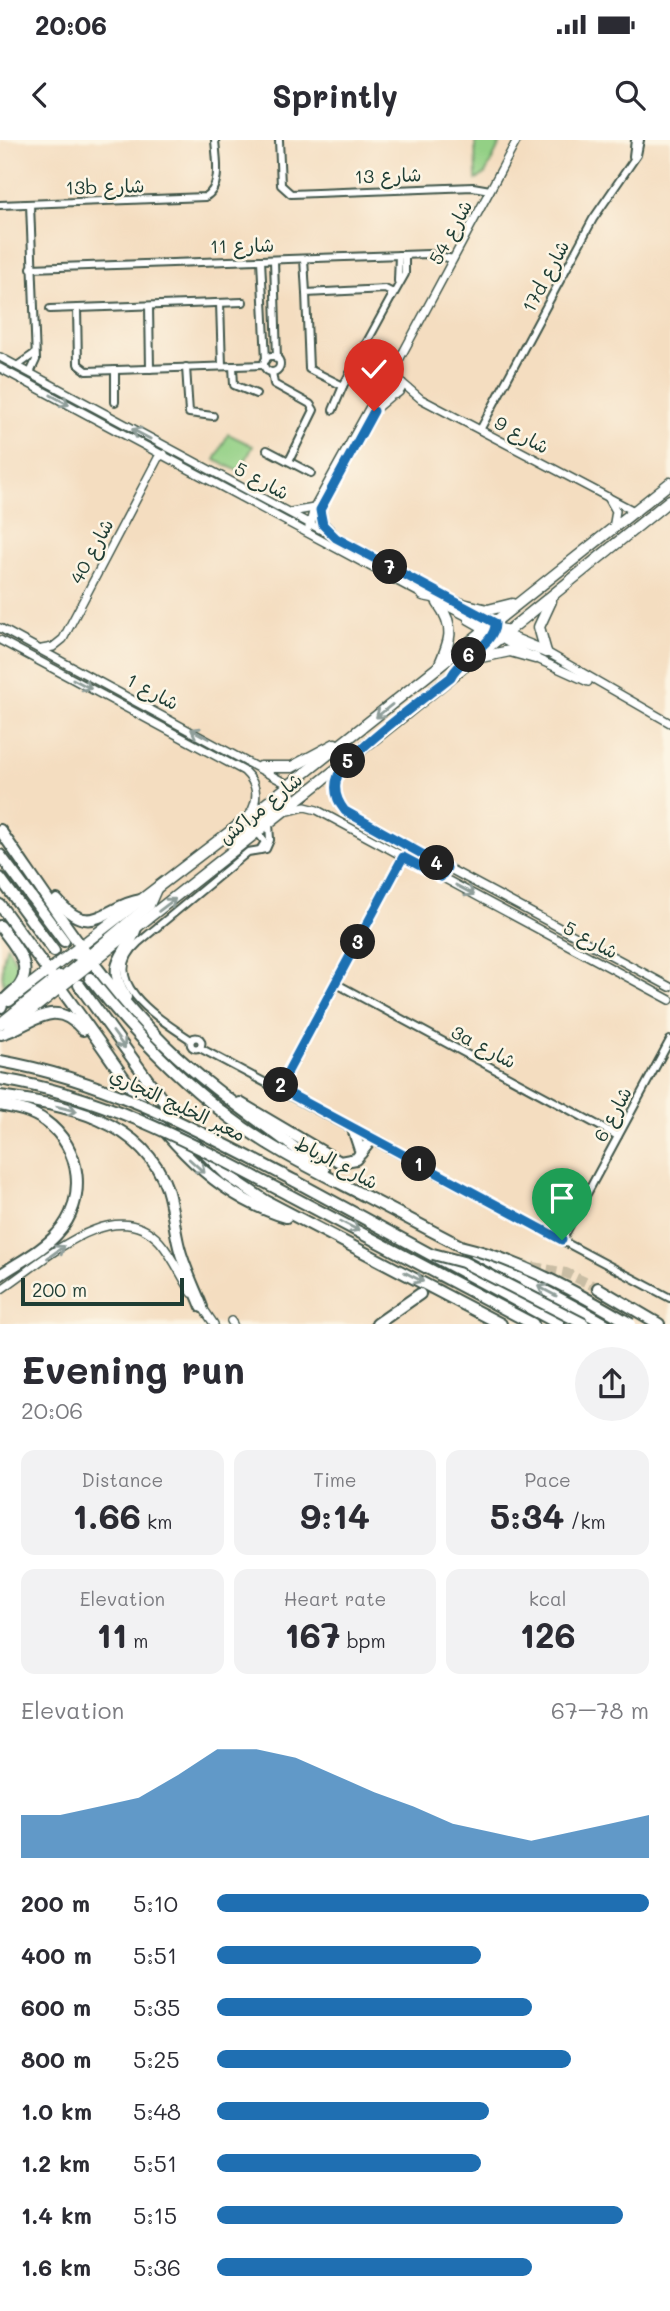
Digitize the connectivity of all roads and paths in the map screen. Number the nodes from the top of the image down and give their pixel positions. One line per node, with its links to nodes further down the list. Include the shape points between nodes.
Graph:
1 (215, 140): 8 (street, 13b شارع, via 216,178 210,195)
2 (279, 140): 7 (street, شارع 13, via 281,185 287,193 468,188)
3 (517, 140): 7 (street, شارع 54)
4 (635, 140): 6 (street)
5 (640, 140): 6 (street, 17d شارع, via 637,155)
6 (629, 164): 49 (street, 17d شارع, via 586,231)
7 (488, 193): 11 (street, شارع 54)
8 (30, 204): 9 (street, 13b شارع); 15 (street)
9 (0, 205)
10 (402, 255): 11 (street, شارع 11); 12 (street, شارع 11); 19 (street, via 397,283)
11 (454, 257): 25 (street, شارع 54)
12 (304, 259): 14 (street, شارع 11); 18 (street)
13 (261, 260): 14 (street, شارع 11); 15 (street, شارع 11); 16 (street)
14 (274, 260): 17 (street)
15 (32, 268): 26 (street)
16 (262, 291): 17 (street, via 270,287); 29 (street)
17 (275, 291): 28 (street)
18 (306, 293): 19 (street); 42 (street, via 307,366)
19 (390, 293): 42 (street)
20 (243, 302): 21 (street)
21 (220, 303): 22 (street); 32 (street)
22 (149, 306): 23 (street); 35 (street)
23 (77, 308): 24 (street); 36 (street, via 80,368)
24 (50, 309)
25 (410, 339): 39 (street, شارع 54); 40 (street, شارع 54)
26 (34, 354): 31 (street); 38 (street, via 36,363)
27 (0, 358): 31 (street, شارع 5)
28 (277, 359): 29 (street); 37 (street, via 279,366)
29 (265, 362): 33 (street); 37 (street)
30 (0, 366): 38 (street); 51 (street, شارع 5, one-way to 51)
31 (17, 366): 38 (street, شارع 5)
32 (222, 366): 33 (street); 34 (street)
33 (233, 366): 43 (street, via 234,385)
34 (186, 367): 35 (street); 48 (street, via 189,413)
35 (150, 369): 36 (street)
36 (115, 370): 46 (street)
37 (272, 372): 52 (street, via 274,384 314,410)
38 (30, 373): 57 (street, شارع 5, one-way to 38)
39 (391, 375): 40 (street); 41 (street)
40 (400, 380): 44 (street, via 401,387); 45 (street, شارع 9)
41 (382, 385): 44 (street); 62 (street)
42 (343, 386): 47 (street)
43 (256, 394)
44 (394, 394): 45 (street, شارع 9); 62 (street, via 374,411)
45 (421, 399): 49 (street, شارع 9)
46 (116, 401)
47 (333, 410)
48 (213, 416)
49 (480, 430): 60 (street, شارع 9)
50 (267, 450): 52 (street)
51 (160, 455): 53 (street, شارع 5); 54 (street, شارع 40); 57 (street, via 176,456)
52 (289, 461): 55 (street)
53 (175, 463): 54 (street); 59 (street, شارع 5)
54 (153, 472): 77 (street, شارع 40)
55 (311, 473)
56 (670, 476): 58 (street)
57 (228, 480): 63 (street, شارع 5)
58 (668, 485): 64 (main road, شارع مراكش)
59 (232, 493): 65 (street, via 300,525); 67 (street, شارع 5)
60 (608, 496): 64 (street, شارع 9); 66 (street, via 616,514)
61 (670, 500): 70 (main road, شارع مراكش)
62 (317, 509): 63 (street); 65 (street); 68 (street, via 323,525)
63 (289, 512): 65 (street, شارع 5)
64 (636, 512): 66 (main road, شارع مراكش)
65 (309, 524): 67 (street); 68 (street, شارع 5)
66 (611, 531): 69 (main road, شارع مراكش)
67 (311, 536): 71 (street, شارع 5)
68 (336, 538): 74 (street, شارع 5)
69 (553, 576): 72 (main road, شارع مراكش); 76 (main road)
70 (557, 592): 76 (main road, شارع مراكش); 80 (main road, via 540,620)
71 (423, 595): 73 (street, شارع 5); 76 (main road)
72 (523, 599): 74 (main road, via 493,610); 76 (main road, شارع مراكش)
73 (438, 603): 76 (street, شارع 5); 84 (main road, via 451,632)
74 (458, 603): 76 (street, شارع 5)
75 (0, 628): 79 (street, شارع 1)
76 (497, 631): 80 (main road); 82 (street); 83 (main road, شارع مراكش); 84 (main road, شارع مراكش); 86 (main road, via 459,663)
77 (63, 639): 79 (street); 81 (street, شارع 40)
78 (0, 640): 85 (street, شارع 1)
79 (40, 649): 81 (street, شارع 1)
80 (546, 652): 87 (street)
81 (55, 657): 85 (street); 91 (street, شارع 1, one-way to 81)
82 (535, 658): 83 (main road, via 503,651); 87 (street)
83 (473, 659): 86 (main road, شارع مراكش)
84 (438, 668): 89 (main road, شارع مراكش, one-way to 89)
85 (57, 671): 93 (street, شارع 1, one-way to 93, via 244,771 253,781 256,795)
86 (451, 677): 90 (main road, شارع مراكش)
87 (605, 688): 88 (street)
88 (670, 723)
89 (343, 743): 91 (main road, via 292,767); 92 (main road, شارع مراكش)
90 (355, 754): 94 (main road, شارع مراكش); 101 (street, شارع 5, via 337,779 336,796 345,811)
91 (260, 767): 92 (street, شارع 1)
92 (289, 785): 93 (main road, شارع مراكش); 100 (main road, via 290,796 238,839)
93 (248, 818): 105 (main road, شارع مراكش)
94 (271, 821): 96 (main road, شارع مراكش); 97 (street, via 269,845); 99 (street, شارع 5, via 293,808 311,808)
95 (0, 830): 104 (highway)
96 (257, 832): 97 (street, via 265,842); 100 (main road, شارع مراكش)
97 (259, 850): 127 (street, via 248,852 138,943 125,959 124,974 129,988 191,1040 192,1048)
98 (0, 855): 110 (highway)
99 (403, 857): 102 (street, شارع 5); 115 (street)
100 (225, 858): 109 (main road, شارع مراكش, one-way to 100)
101 (447, 868): 102 (street); 117 (street, شارع 5)
102 (441, 877): 118 (street, شارع 5, one-way to 118)
103 (0, 878): 111 (highway)
104 (40, 887): 106 (highway, via 71,914 86,919 102,918 128,902); 112 (highway)
105 (156, 888): 106 (main road, شارع مراكش); 112 (main road, via 146,907)
106 (141, 900): 112 (main road, شارع مراكش)
107 (0, 905): 114 (highway)
108 (0, 926): 119 (highway, via 22,957 24,970 20,983)
109 (136, 928): 112 (main road, شارع مراكش); 120 (highway, via 120,954 117,976)
110 (64, 941)
111 (54, 951)
112 (84, 954): 114 (main road, شارع مراكش); 114 (main road); 120 (highway)
113 (90, 978): 135 (highway, شارع الرباط, via 138,1035 208,1101 263,1141)
114 (55, 980): 119 (main road, شارع مراكش); 121 (main road, شارع مراكش); 123 (highway)
115 (335, 983): 127 (street); 131 (street, 3a شارع)
116 (79, 985): 136 (highway, one-way to 136, via 209,1159 246,1189)
117 (670, 987)
118 (670, 1000)
119 (0, 1007)
120 (148, 1027): 126 (highway)
121 (1, 1031): 123 (highway, via 38,1016 58,1014 77,1023)
122 (670, 1040): 131 (street, شارع 6)
123 (100, 1044): 136 (highway, one-way to 136, via 156,1121 197,1166 251,1204)
124 (0, 1061): 134 (highway, معبر الخليج التجاري, bridge, via 123,1094)
125 (0, 1079): 149 (highway, معبر الخليج التجاري, one-way to 149, bridge, via 117,1108)
126 (204, 1080): 133 (highway, via 336,1160 352,1161); 135 (highway)
127 (279, 1088): 130 (street)
128 (0, 1096): 145 (highway, one-way to 145, via 84,1114 124,1132 141,1146 165,1184 181,1255)
129 (0, 1105): 140 (highway, via 32,1113 56,1129 72,1153 78,1181 73,1210 57,1234)
130 (353, 1129): 132 (street); 133 (highway)
131 (618, 1136): 137 (street, شارع 6)
132 (372, 1139): 133 (highway); 137 (street)
133 (361, 1153)
134 (295, 1181): 139 (highway, شارع الرباط)
135 (337, 1181): 138 (highway, شارع الرباط)
136 (309, 1224): 148 (highway, one-way to 148)
137 (562, 1240): 144 (street)
138 (460, 1246): 152 (highway, شارع الرباط, one-way to 138); 153 (highway, bridge, via 491,1254 549,1280)
139 (433, 1254): 150 (highway, شارع الرباط); 151 (highway, bridge, via 463,1262)
140 (0, 1275)
141 (598, 1288): 154 (highway)
142 (0, 1290): 145 (street, one-way to 145, via 89,1231 107,1224 126,1224 145,1230 160,1242)
143 (420, 1294): 147 (highway)
144 (670, 1298)
145 (202, 1307): 146 (street)
146 (214, 1324)
147 (377, 1324)
148 (501, 1324)
149 (533, 1324)
150 (559, 1324)
151 (584, 1324)
152 (607, 1324)
153 (631, 1324)
154 (659, 1324)

